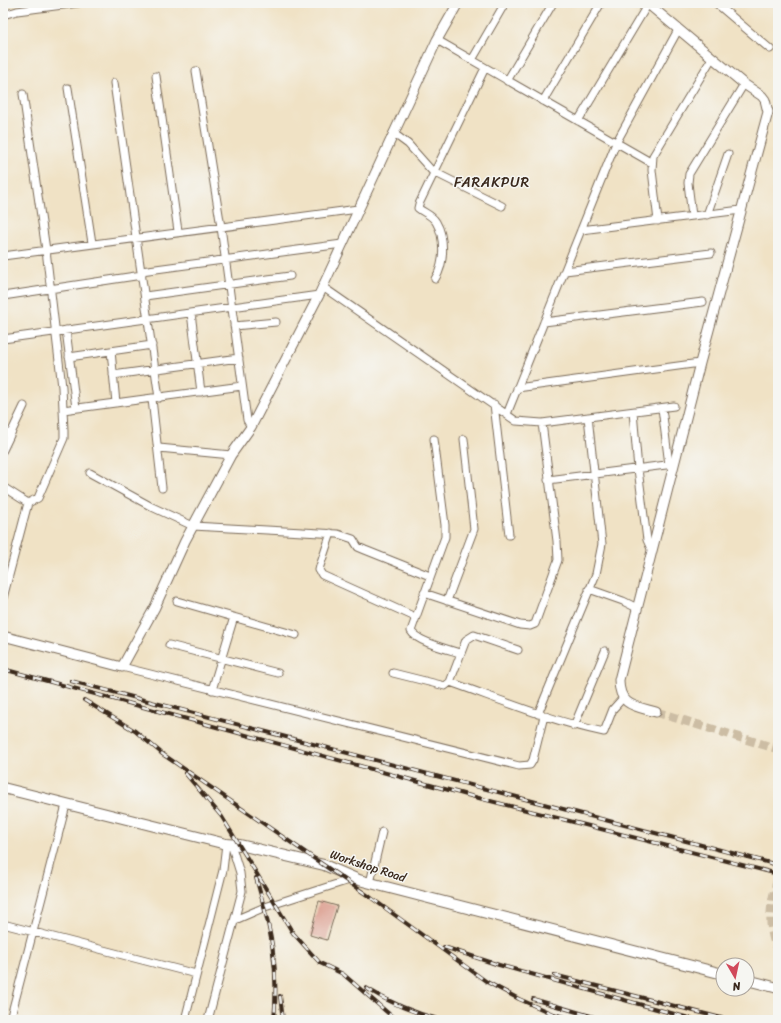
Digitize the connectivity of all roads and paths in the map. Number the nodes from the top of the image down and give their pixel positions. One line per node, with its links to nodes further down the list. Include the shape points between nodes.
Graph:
1 (78, 3): 8 (street)
2 (458, 3): 10 (street)
3 (505, 3): 13 (street)
4 (553, 3): 17 (street)
5 (600, 3): 22 (street)
6 (716, 3): 11 (street)
7 (648, 4): 9 (street); 23 (street)
8 (3, 15)
9 (678, 30): 12 (street); 25 (street)
10 (436, 40): 13 (street); 24 (street)
11 (770, 49)
12 (712, 58): 19 (street); 27 (street, via 653,156)
13 (472, 60): 14 (street)
14 (485, 68): 17 (street); 28 (street)
15 (196, 71): 35 (street)
16 (156, 76): 37 (street)
17 (508, 81): 22 (street)
18 (114, 83): 38 (street)
19 (744, 84): 31 (street, via 762,96 768,112); 33 (street, via 689,174)
20 (68, 88): 39 (street)
21 (23, 94): 41 (street)
22 (543, 101): 23 (street)
23 (578, 121): 25 (street)
24 (393, 133): 28 (street, via 408,144); 30 (street)
25 (616, 143): 27 (street); 36 (street)
26 (728, 154): 32 (street)
27 (652, 163): 34 (street)
28 (435, 172): 29 (street); 48 (street, via 418,208 436,222 442,241 441,270)
29 (502, 206)
30 (358, 208): 35 (street); 40 (street)
31 (741, 210): 32 (street); 68 (street)
32 (707, 214): 33 (street)
33 (692, 216): 34 (street)
34 (658, 220): 36 (street)
35 (221, 227): 37 (street); 44 (street)
36 (581, 230): 45 (street)
37 (178, 231): 38 (street)
38 (136, 238): 39 (street); 46 (street)
39 (92, 243): 41 (street)
40 (342, 244): 44 (street); 51 (street)
41 (46, 250): 43 (street); 50 (street)
42 (711, 253): 45 (street)
43 (3, 256)
44 (225, 260): 46 (street); 49 (street)
45 (565, 271): 59 (street)
46 (142, 273): 50 (street); 53 (street)
47 (290, 276): 49 (street)
48 (435, 279)
49 (228, 284): 53 (street); 55 (street)
50 (50, 289): 52 (street); 62 (street)
51 (321, 291): 55 (street); 77 (street); 87 (street)
52 (3, 296)
53 (145, 296): 57 (street)
54 (703, 302): 59 (street)
55 (232, 307): 56 (street); 60 (street)
56 (191, 312): 57 (street); 69 (street)
57 (148, 319): 61 (street); 64 (street)
58 (276, 322): 60 (street)
59 (544, 322): 73 (street)
60 (234, 326): 67 (street)
61 (66, 330): 62 (street); 66 (street)
62 (55, 332): 63 (street); 82 (street)
63 (3, 339)
64 (152, 346): 65 (street); 70 (street)
65 (111, 351): 66 (street); 71 (street)
66 (69, 357): 80 (street)
67 (239, 358): 69 (street); 72 (street)
68 (700, 363): 73 (street); 95 (street)
69 (198, 364): 70 (street); 74 (street)
70 (155, 370): 71 (street); 75 (street)
71 (113, 375): 76 (street)
72 (242, 386): 74 (street); 87 (street, via 247,420)
73 (517, 388): 84 (street)
74 (201, 392): 75 (street)
75 (156, 398): 76 (street); 92 (street)
76 (116, 403): 80 (street)
77 (494, 404): 84 (street); 105 (street)
78 (24, 406): 89 (street)
79 (674, 406): 81 (street)
80 (76, 408): 82 (street)
81 (662, 408): 83 (street); 95 (street)
82 (63, 410): 102 (street, via 64,438 38,498)
83 (633, 412): 85 (street); 96 (street)
84 (507, 414): 86 (street, via 516,421)
85 (588, 417): 86 (street); 98 (street)
86 (542, 423): 99 (street)
87 (251, 427): 94 (street)
88 (3, 430): 89 (street)
89 (10, 435): 93 (street)
90 (434, 439): 107 (street, via 445,525 443,547)
91 (464, 439): 112 (street, via 474,529)
92 (159, 448): 94 (street); 101 (street)
93 (3, 450)
94 (231, 455): 103 (street)
95 (671, 465): 96 (street); 106 (street)
96 (638, 469): 98 (street); 106 (street, via 647,540)
97 (90, 473): 103 (street, via 152,507)
98 (594, 475): 99 (street); 108 (street, via 602,544)
99 (548, 480): 112 (street, via 558,541 558,560 535,624 520,625)
100 (3, 487): 102 (street)
101 (162, 488)
102 (28, 503): 110 (street)
103 (194, 526): 104 (street); 123 (street, via 155,607)
104 (331, 533): 107 (street, via 348,536 358,547); 114 (street, via 320,566 322,575)
105 (509, 535)
106 (652, 551): 113 (street)
107 (430, 576): 109 (street)
108 (590, 589): 113 (street); 130 (street)
109 (424, 593): 112 (street); 114 (street)
110 (3, 598)
111 (177, 601): 115 (street)
112 (447, 602)
113 (637, 608): 128 (street, via 618,680)
114 (415, 616): 121 (street, via 411,630 414,636)
115 (234, 617): 116 (street); 122 (street)
116 (296, 635)
117 (3, 636): 123 (street)
118 (169, 645): 122 (street)
119 (518, 650): 121 (street, via 474,635 466,640)
120 (605, 651): 131 (street)
121 (460, 654): 126 (street)
122 (221, 658): 124 (street); 127 (street)
123 (122, 667): 127 (street)
124 (278, 673)
125 (393, 673): 126 (street, via 445,686)
126 (450, 682): 130 (street)
127 (212, 690): 130 (street, via 526,766 530,765 532,760)
128 (623, 698): 129 (street, via 631,705); 131 (street, via 613,708 604,732)
129 (656, 712)
130 (541, 715): 131 (street)
131 (574, 726)
132 (3, 788): 133 (main road, Workshop Road)
133 (66, 805): 135 (main road, Workshop Road); 140 (street)
134 (382, 832): 137 (street)
135 (229, 844): 136 (main road, Workshop Road, via 324,865); 138 (street, via 240,873 242,890); 142 (street)
136 (359, 880): 137 (main road, Workshop Road); 138 (street, via 346,881 265,907)
137 (370, 883): 141 (main road, Workshop Road)
138 (235, 920): 147 (street)
139 (3, 924): 140 (street)
140 (33, 932): 142 (street); 145 (street)
141 (715, 972)
142 (196, 974): 146 (street)
143 (755, 982): 144 (main road)
144 (778, 988)
145 (10, 1020)
146 (185, 1020)
147 (208, 1020)

